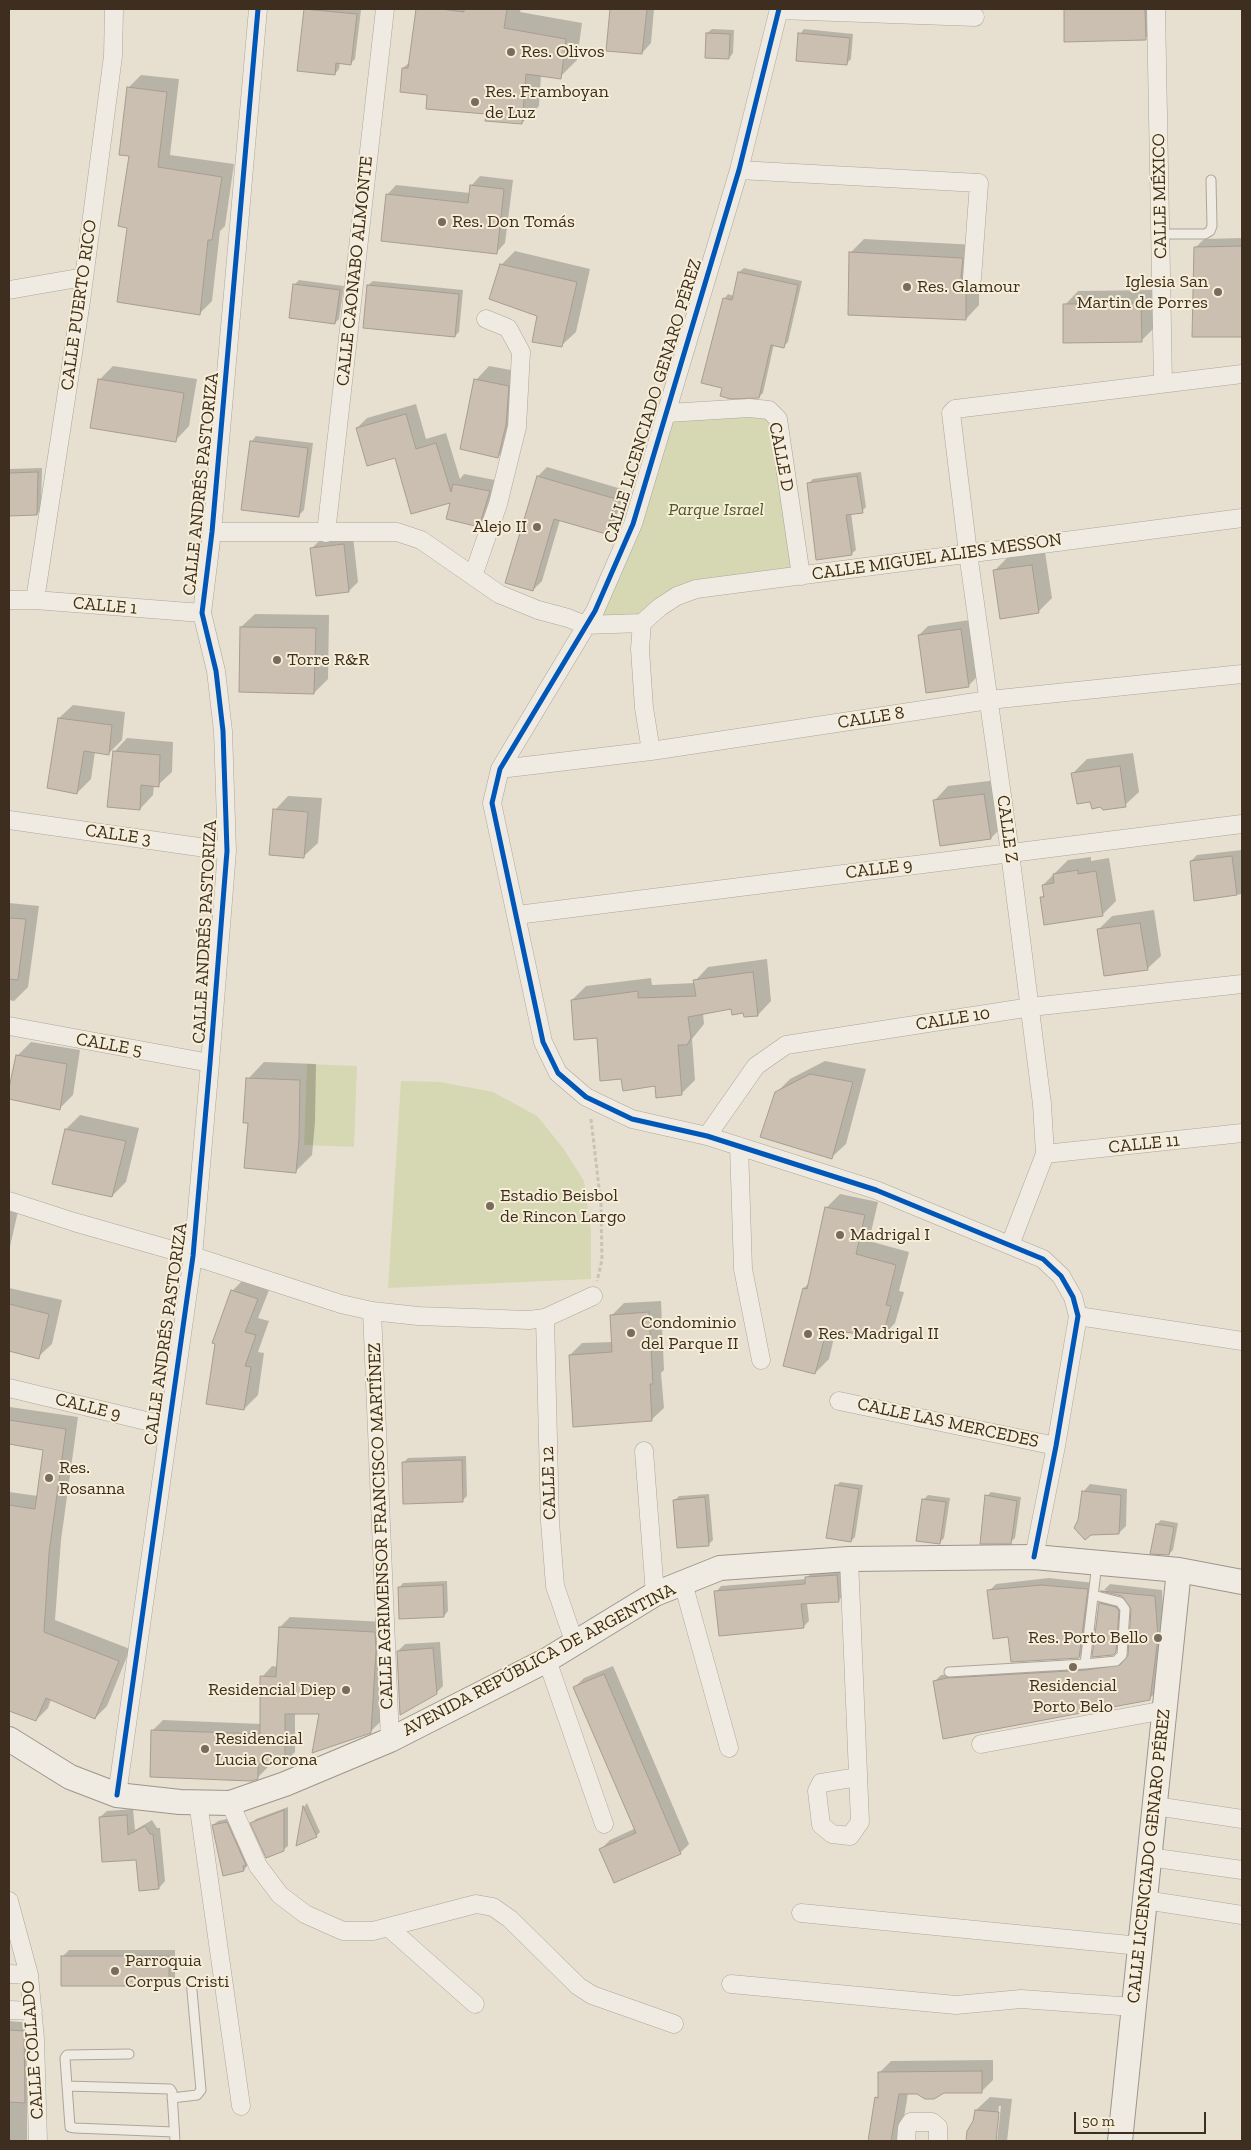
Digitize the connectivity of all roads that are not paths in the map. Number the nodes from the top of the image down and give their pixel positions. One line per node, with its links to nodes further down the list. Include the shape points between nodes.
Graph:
1 (114, 9): 10 (street, CALLE PUERTO RICO, via 113,56)
2 (258, 9): 18 (street, CALLE ANDRÉS PASTORIZA)
3 (385, 9): 19 (street, CALLE CAONABO ALMONTE)
4 (1156, 9): 9 (street, CALLE MÉXICO)
5 (779, 10): 6 (street); 7 (street, CALLE LICENCIADO GENARO PÉREZ)
6 (976, 18)
7 (738, 170): 11 (street, via 979,183); 16 (street, CALLE LICENCIADO GENARO PÉREZ)
8 (1211, 180): 9 (lane, via 1210,231 1205,234)
9 (1160, 234): 15 (street, CALLE MÉXICO)
10 (84, 277): 12 (street); 24 (street, CALLE PUERTO RICO)
11 (972, 278)
12 (9, 290)
13 (486, 319): 21 (street, via 508,328 521,352 517,428 498,504)
14 (1242, 374): 15 (street)
15 (1163, 383): 20 (street, CALLE Z, via 955,409 950,419)
16 (668, 412): 22 (street, CALLE D, via 749,408 769,410 778,419); 27 (street, CALLE LICENCIADO GENARO PÉREZ, via 634,524 595,611)
17 (1242, 518): 20 (street, CALLE MIGUEL ALIES MESSON)
18 (212, 532): 19 (street); 25 (street, CALLE ANDRÉS PASTORIZA)
19 (326, 533): 21 (street, via 397,532 421,540)
20 (968, 553): 22 (street, CALLE MIGUEL ALIES MESSON); 29 (street, CALLE Z)
21 (473, 576): 27 (street, via 498,594)
22 (801, 576): 26 (street, CALLE MIGUEL ALIES MESSON, via 696,589 668,602)
23 (9, 600): 24 (street, CALLE 1)
24 (36, 600): 25 (street, CALLE 1)
25 (202, 613): 34 (street, CALLE ANDRÉS PASTORIZA, via 216,672 223,731)
26 (642, 623): 27 (street); 30 (street, via 640,649)
27 (585, 625): 31 (street, CALLE LICENCIADO GENARO PÉREZ)
28 (1242, 674): 29 (street, CALLE 8)
29 (989, 700): 30 (street, CALLE 8); 35 (street, CALLE Z)
30 (650, 751): 31 (street, CALLE 8)
31 (500, 769): 36 (street, CALLE LICENCIADO GENARO PÉREZ, via 492,803)
32 (9, 820): 34 (street, CALLE 3)
33 (1242, 824): 35 (street, CALLE 9)
34 (227, 851): 40 (street, CALLE ANDRÉS PASTORIZA)
35 (1010, 853): 36 (street, CALLE 9); 38 (street, CALLE Z)
36 (516, 915): 42 (street, CALLE LICENCIADO GENARO PÉREZ, via 544,1042 558,1073 586,1097 632,1119)
37 (1242, 984): 38 (street, CALLE 10)
38 (1030, 1006): 42 (street, CALLE 10, via 786,1045 756,1066); 44 (street, CALLE Z)
39 (9, 1026): 40 (street, CALLE 5)
40 (210, 1063): 47 (street, CALLE ANDRÉS PASTORIZA)
41 (1242, 1134): 44 (street, CALLE 11)
42 (706, 1136): 43 (street, CALLE LICENCIADO GENARO PÉREZ)
43 (739, 1146): 46 (street, CALLE LICENCIADO GENARO PÉREZ, via 876,1190); 53 (street, via 743,1269)
44 (1045, 1154): 46 (street, CALLE Z)
45 (9, 1201): 47 (street)
46 (1010, 1245): 50 (street, CALLE LICENCIADO GENARO PÉREZ, via 1043,1260 1061,1276 1073,1297)
47 (193, 1256): 49 (street); 56 (street, CALLE ANDRÉS PASTORIZA)
48 (593, 1296): 51 (street)
49 (372, 1311): 51 (street, via 418,1316); 73 (street, CALLE AGRIMENSOR FRANCISCO MARTÍNEZ)
50 (1078, 1316): 52 (street); 57 (street, CALLE LICENCIADO GENARO PÉREZ)
51 (545, 1318): 67 (street, CALLE 12, via 550,1522 555,1586)
52 (1242, 1341)
53 (761, 1360)
54 (9, 1388): 56 (street, CALLE 9)
55 (839, 1401): 57 (street, CALLE LAS MERCEDES)
56 (167, 1426): 77 (street, CALLE ANDRÉS PASTORIZA)
57 (1056, 1446): 59 (street, CALLE LICENCIADO GENARO PÉREZ)
58 (644, 1451): 65 (street)
59 (1034, 1557): 60 (main road, AVENIDA REPÚBLICA DE ARGENTINA); 61 (main road, AVENIDA REPÚBLICA DE ARGENTINA)
60 (849, 1559): 63 (main road, AVENIDA REPÚBLICA DE ARGENTINA, via 720,1568); 76 (street)
61 (1097, 1563): 62 (main road, AVENIDA REPÚBLICA DE ARGENTINA); 66 (lane)
62 (1179, 1570): 64 (main road, AVENIDA REPÚBLICA DE ARGENTINA); 71 (main road, CALLE LICENCIADO GENARO PÉREZ)
63 (682, 1582): 65 (main road, AVENIDA REPÚBLICA DE ARGENTINA); 75 (street)
64 (1242, 1582)
65 (655, 1594): 67 (main road, AVENIDA REPÚBLICA DE ARGENTINA)
66 (1093, 1595): 69 (lane); 69 (lane, via 1120,1602 1125,1609 1122,1655 1116,1661)
67 (575, 1644): 68 (main road, AVENIDA REPÚBLICA DE ARGENTINA)
68 (547, 1660): 73 (main road, AVENIDA REPÚBLICA DE ARGENTINA); 82 (street)
69 (1085, 1664): 70 (lane)
70 (949, 1672)
71 (1164, 1710): 74 (street); 80 (main road, CALLE LICENCIADO GENARO PÉREZ)
72 (9, 1738): 77 (main road, AVENIDA REPÚBLICA DE ARGENTINA, via 70,1777)
73 (390, 1740): 79 (main road, AVENIDA REPÚBLICA DE ARGENTINA)
74 (982, 1744)
75 (729, 1748)
76 (858, 1777)
77 (117, 1795): 78 (main road, AVENIDA REPÚBLICA DE ARGENTINA)
78 (198, 1802): 79 (main road, AVENIDA REPÚBLICA DE ARGENTINA); 103 (street)
79 (230, 1803): 89 (street, via 258,1866 280,1895 305,1914 343,1932)
80 (1155, 1806): 81 (street); 83 (main road, CALLE LICENCIADO GENARO PÉREZ)
81 (1242, 1818)
82 (604, 1824)
83 (1149, 1857): 84 (street); 85 (main road, CALLE LICENCIADO GENARO PÉREZ)
84 (1242, 1870)
85 (1145, 1900): 88 (street); 90 (main road, CALLE LICENCIADO GENARO PÉREZ)
86 (9, 1901): 92 (street, CALLE COLLADO)
87 (802, 1913): 90 (street)
88 (1242, 1915)
89 (388, 1927): 95 (street); 99 (street, via 476,1904 493,1907 510,1919 578,1986 592,1995)
90 (1140, 1946): 96 (main road, CALLE LICENCIADO GENARO PÉREZ)
91 (9, 1974): 92 (street)
92 (29, 1975): 98 (street, CALLE COLLADO)
93 (191, 1980): 102 (lane, via 201,2090 197,2095)
94 (731, 1984): 96 (street, via 956,2005 1022,1999)
95 (475, 2004)
96 (1134, 2007): 108 (main road, CALLE LICENCIADO GENARO PÉREZ)
97 (9, 2010): 98 (street)
98 (33, 2011): 105 (street, CALLE COLLADO)
99 (674, 2024)
100 (129, 2054): 101 (lane, via 67,2055)
101 (67, 2086): 102 (lane, via 167,2087); 104 (lane, via 70,2127)
102 (172, 2098): 104 (lane)
103 (241, 2106)
104 (175, 2136)
105 (38, 2141)
106 (906, 2141): 107 (street, via 911,2122 932,2122 938,2127)
107 (938, 2141)
108 (1120, 2141)

